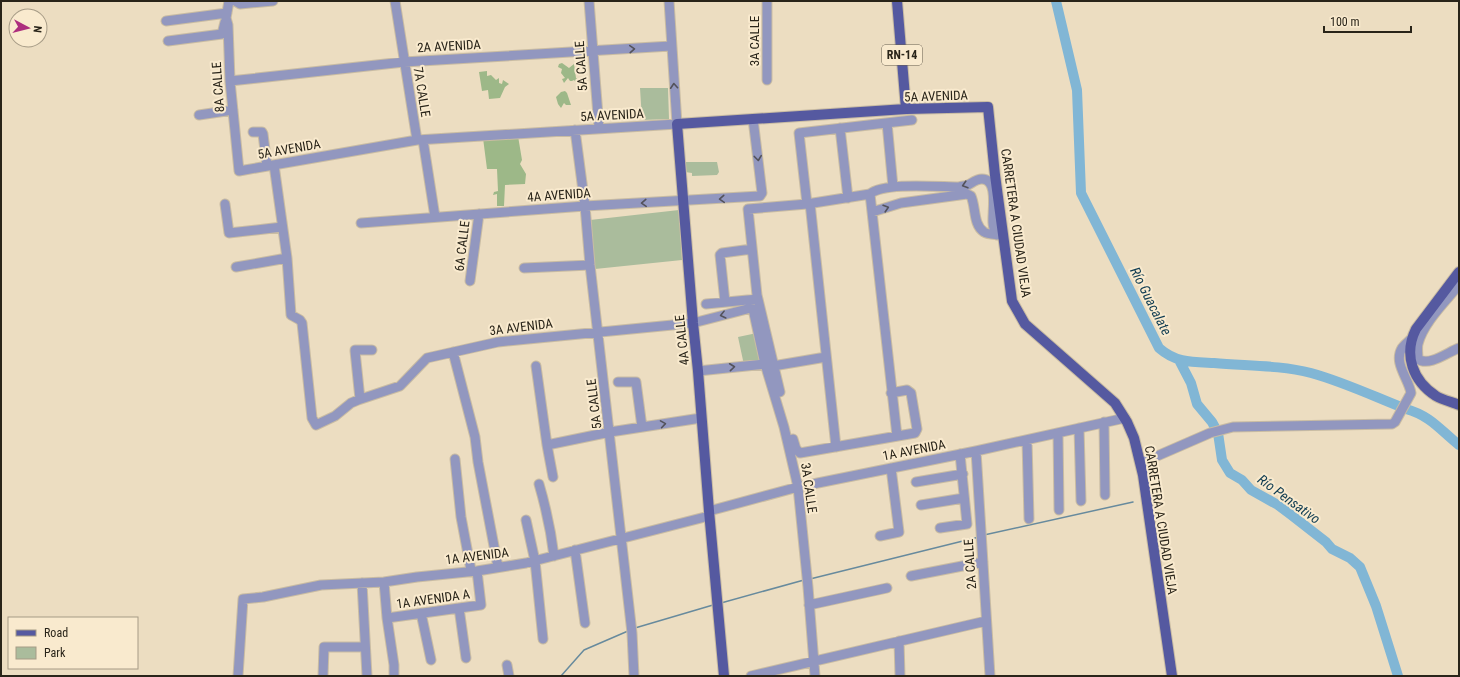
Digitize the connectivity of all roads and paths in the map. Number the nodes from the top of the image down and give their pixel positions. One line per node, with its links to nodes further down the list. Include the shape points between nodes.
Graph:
1 (229, 1): 9 (street, 8A CALLE)
2 (235, 1): 3 (street, via 240,4)
3 (274, 1)
4 (395, 1): 14 (street, 7A CALLE)
5 (589, 1): 13 (street, 5A CALLE)
6 (669, 1): 12 (street, 4A CALLE)
7 (767, 1): 15 (street, 3A CALLE)
8 (897, 1): 18 (main road, RN-14)
9 (227, 16): 10 (street); 11 (street, via 222,34); 16 (street, 8A CALLE)
10 (166, 21)
11 (168, 41)
12 (671, 46): 13 (street, 2A AVENIDA, one-way to 12); 24 (street, 4A CALLE, one-way to 12)
13 (593, 51): 14 (street, 2A AVENIDA); 25 (street, 5A CALLE)
14 (404, 62): 16 (street, 2A AVENIDA); 29 (street, 7A CALLE)
15 (767, 80)
16 (230, 81): 19 (street, 8A CALLE)
17 (988, 107): 18 (main road, 5A AVENIDA); 45 (main road, CARRETERA A CIUDAD VIEJA)
18 (906, 109): 21 (main road, 5A AVENIDA)
19 (233, 110): 20 (street); 31 (street, 8A CALLE)
20 (199, 115)
21 (753, 119): 24 (main road, 5A AVENIDA); 35 (street, 4A AVENIDA, one-way to 35, via 762,193 760,196)
22 (912, 120): 23 (street)
23 (887, 123): 26 (street); 32 (street)
24 (677, 124): 25 (street, 5A AVENIDA); 35 (main road, 4A CALLE)
25 (599, 128): 27 (street, 5A AVENIDA)
26 (840, 128): 34 (street); 38 (street, via 798,133)
27 (575, 130): 29 (street, 5A AVENIDA); 39 (street, 5A CALLE)
28 (252, 132): 30 (street, via 262,132)
29 (420, 140): 30 (street, 5A AVENIDA); 42 (street, 7A CALLE)
30 (271, 165): 31 (street, 5A AVENIDA); 44 (street)
31 (239, 170)
32 (896, 187): 33 (street); 36 (street); 45 (street, one-way to 32, via 993,224 992,186 983,178 967,186 958,187)
33 (870, 194): 34 (street); 40 (street)
34 (848, 198): 38 (street)
35 (683, 201): 39 (street, 4A AVENIDA, one-way to 39); 60 (main road, 4A CALLE)
36 (900, 203): 40 (street, one-way to 36); 45 (street, via 967,194 973,201 975,217 980,228 986,233)
37 (224, 204): 44 (street, via 229,233)
38 (808, 204): 46 (street, 3A CALLE, via 748,209); 66 (street)
39 (585, 206): 41 (street, 4A AVENIDA); 48 (street, 5A CALLE)
40 (872, 212): 71 (street)
41 (479, 214): 42 (street, 4A AVENIDA); 52 (street, 6A CALLE)
42 (435, 216): 43 (street, 4A AVENIDA)
43 (361, 223)
44 (282, 227): 47 (street)
45 (1000, 235): 75 (main road, CARRETERA A CIUDAD VIEJA, via 1012,301 1025,324 1115,403)
46 (752, 249): 55 (street, 3A CALLE); 56 (street, via 720,255)
47 (287, 258): 49 (street); 72 (street, 3A AVENIDA, via 291,315 302,323 314,423 316,425 335,416)
48 (590, 265): 50 (street); 61 (street, 5A CALLE)
49 (236, 267)
50 (524, 268)
51 (1459, 272): 54 (main road)
52 (470, 281)
53 (1459, 285): 54 (street)
54 (1446, 296): 58 (main road)
55 (758, 298): 56 (street); 67 (street, 3A CALLE)
56 (725, 302): 57 (street)
57 (706, 304)
58 (1438, 305): 62 (main road); 63 (street, via 1417,345 1418,359 1422,362 1428,361)
59 (753, 309): 60 (street, 3A AVENIDA, one-way to 60); 67 (street, 3A CALLE)
60 (693, 322): 61 (street, 3A AVENIDA); 69 (main road, 4A CALLE)
61 (598, 331): 65 (street, 3A AVENIDA, via 498,342); 79 (street, 5A CALLE)
62 (1411, 339): 73 (main road, via 1411,365 1422,385 1437,396); 88 (street, via 1401,349 1400,357 1401,370 1411,391 1392,424 1225,428)
63 (1459, 348)
64 (372, 350): 72 (street, via 355,350)
65 (453, 352): 72 (street, 3A AVENIDA, via 427,358 400,386); 110 (street, via 475,437)
66 (826, 357): 67 (street); 84 (street)
67 (769, 365): 69 (street, one-way to 67); 84 (street, via 796,449 800,453); 94 (street, 3A CALLE)
68 (536, 366): 83 (street)
69 (698, 371): 74 (main road, 4A CALLE)
70 (618, 382): 77 (street, via 636,382)
71 (891, 393): 81 (street); 81 (street, via 909,391 917,429 915,433)
72 (360, 399)
73 (1459, 405)
74 (701, 418): 77 (street, one-way to 74); 100 (main road, 4A CALLE)
75 (1126, 420): 76 (street, 1A AVENIDA); 88 (main road, CARRETERA A CIUDAD VIEJA)
76 (1104, 422): 78 (street, 1A AVENIDA); 95 (street)
77 (642, 427): 79 (street)
78 (1079, 428): 80 (street, 1A AVENIDA); 97 (street)
79 (610, 432): 83 (street); 105 (street, 5A CALLE)
80 (1058, 433): 82 (street, 1A AVENIDA); 99 (street)
81 (897, 436): 84 (street)
82 (1027, 440): 85 (street, 1A AVENIDA); 101 (street)
83 (547, 445): 91 (street)
84 (836, 447)
85 (976, 451): 86 (street, 1A AVENIDA); 109 (street, 2A CALLE)
86 (960, 454): 89 (street, 1A AVENIDA); 90 (street)
87 (455, 459): 111 (street, via 460,517)
88 (1141, 463): 141 (main road, CARRETERA A CIUDAD VIEJA)
89 (891, 468): 94 (street, 1A AVENIDA); 104 (street, via 898,532)
90 (963, 474): 92 (street); 96 (street)
91 (553, 476)
92 (916, 482)
93 (539, 484): 107 (street)
94 (798, 487): 100 (street, 1A AVENIDA); 116 (street, 3A CALLE)
95 (1105, 495)
96 (964, 498): 98 (street); 103 (street, via 967,524)
97 (1081, 501)
98 (921, 505)
99 (1059, 510)
100 (709, 513): 105 (street, 1A AVENIDA); 136 (main road, 4A CALLE)
101 (1029, 519)
102 (526, 520): 108 (street)
103 (940, 528)
104 (880, 536)
105 (621, 538): 106 (street, 1A AVENIDA); 135 (street, 5A CALLE, via 632,630)
106 (576, 550): 107 (street, 1A AVENIDA); 121 (street)
107 (554, 556): 108 (street, 1A AVENIDA)
108 (535, 562): 110 (street, 1A AVENIDA); 122 (street)
109 (983, 562): 112 (street); 120 (street, 2A CALLE)
110 (498, 567): 111 (street, 1A AVENIDA)
111 (474, 570): 113 (street, 1A AVENIDA); 117 (street, 1A AVENIDA A, via 482,604)
112 (911, 576)
113 (384, 582): 114 (street, 1A AVENIDA); 119 (street)
114 (362, 583): 124 (street); 130 (street, 1A AVENIDA, via 321,585 243,599)
115 (887, 588): 116 (street)
116 (809, 605): 127 (street, 3A CALLE)
117 (459, 608): 118 (street, 1A AVENIDA A); 125 (street)
118 (421, 613): 119 (street, 1A AVENIDA A); 126 (street)
119 (387, 618): 133 (street)
120 (986, 621): 123 (street); 140 (street, 2A CALLE)
121 (584, 623)
122 (543, 639)
123 (899, 641): 127 (street); 139 (street)
124 (365, 647): 131 (street, via 324,647); 132 (street)
125 (466, 658)
126 (430, 660)
127 (814, 661): 129 (street); 138 (street, 3A CALLE)
128 (507, 665): 134 (street)
129 (780, 673): 137 (street)
130 (238, 676)
131 (323, 676)
132 (367, 676)
133 (394, 676)
134 (509, 676)
135 (634, 676)
136 (724, 676)
137 (751, 676)
138 (815, 676)
139 (900, 676)
140 (990, 676)
141 (1172, 676)

